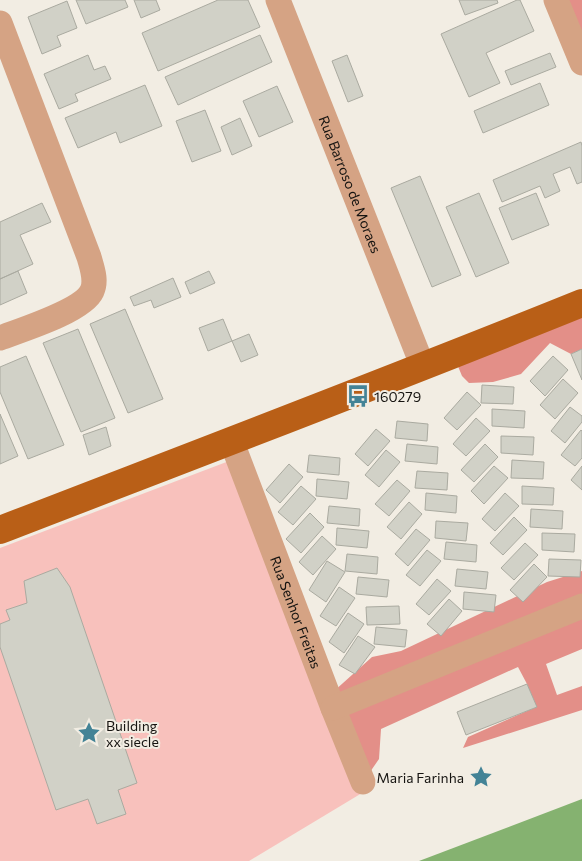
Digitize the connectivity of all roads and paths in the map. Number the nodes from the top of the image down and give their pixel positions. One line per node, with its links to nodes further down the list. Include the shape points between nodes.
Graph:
1 (278, 0): 7 (street, Rua Barroso de Moraes)
2 (556, 0): 4 (street)
3 (0, 23): 6 (street, via 95,278 92,291 80,304)
4 (582, 63)
5 (582, 303): 7 (main road)
6 (0, 338)
7 (423, 367): 8 (main road)
8 (230, 440): 9 (main road); 11 (street, Rua Senhor Freitas)
9 (0, 530)
10 (582, 606): 11 (street)
11 (333, 708): 12 (street, Rua Senhor Freitas)
12 (363, 782)

